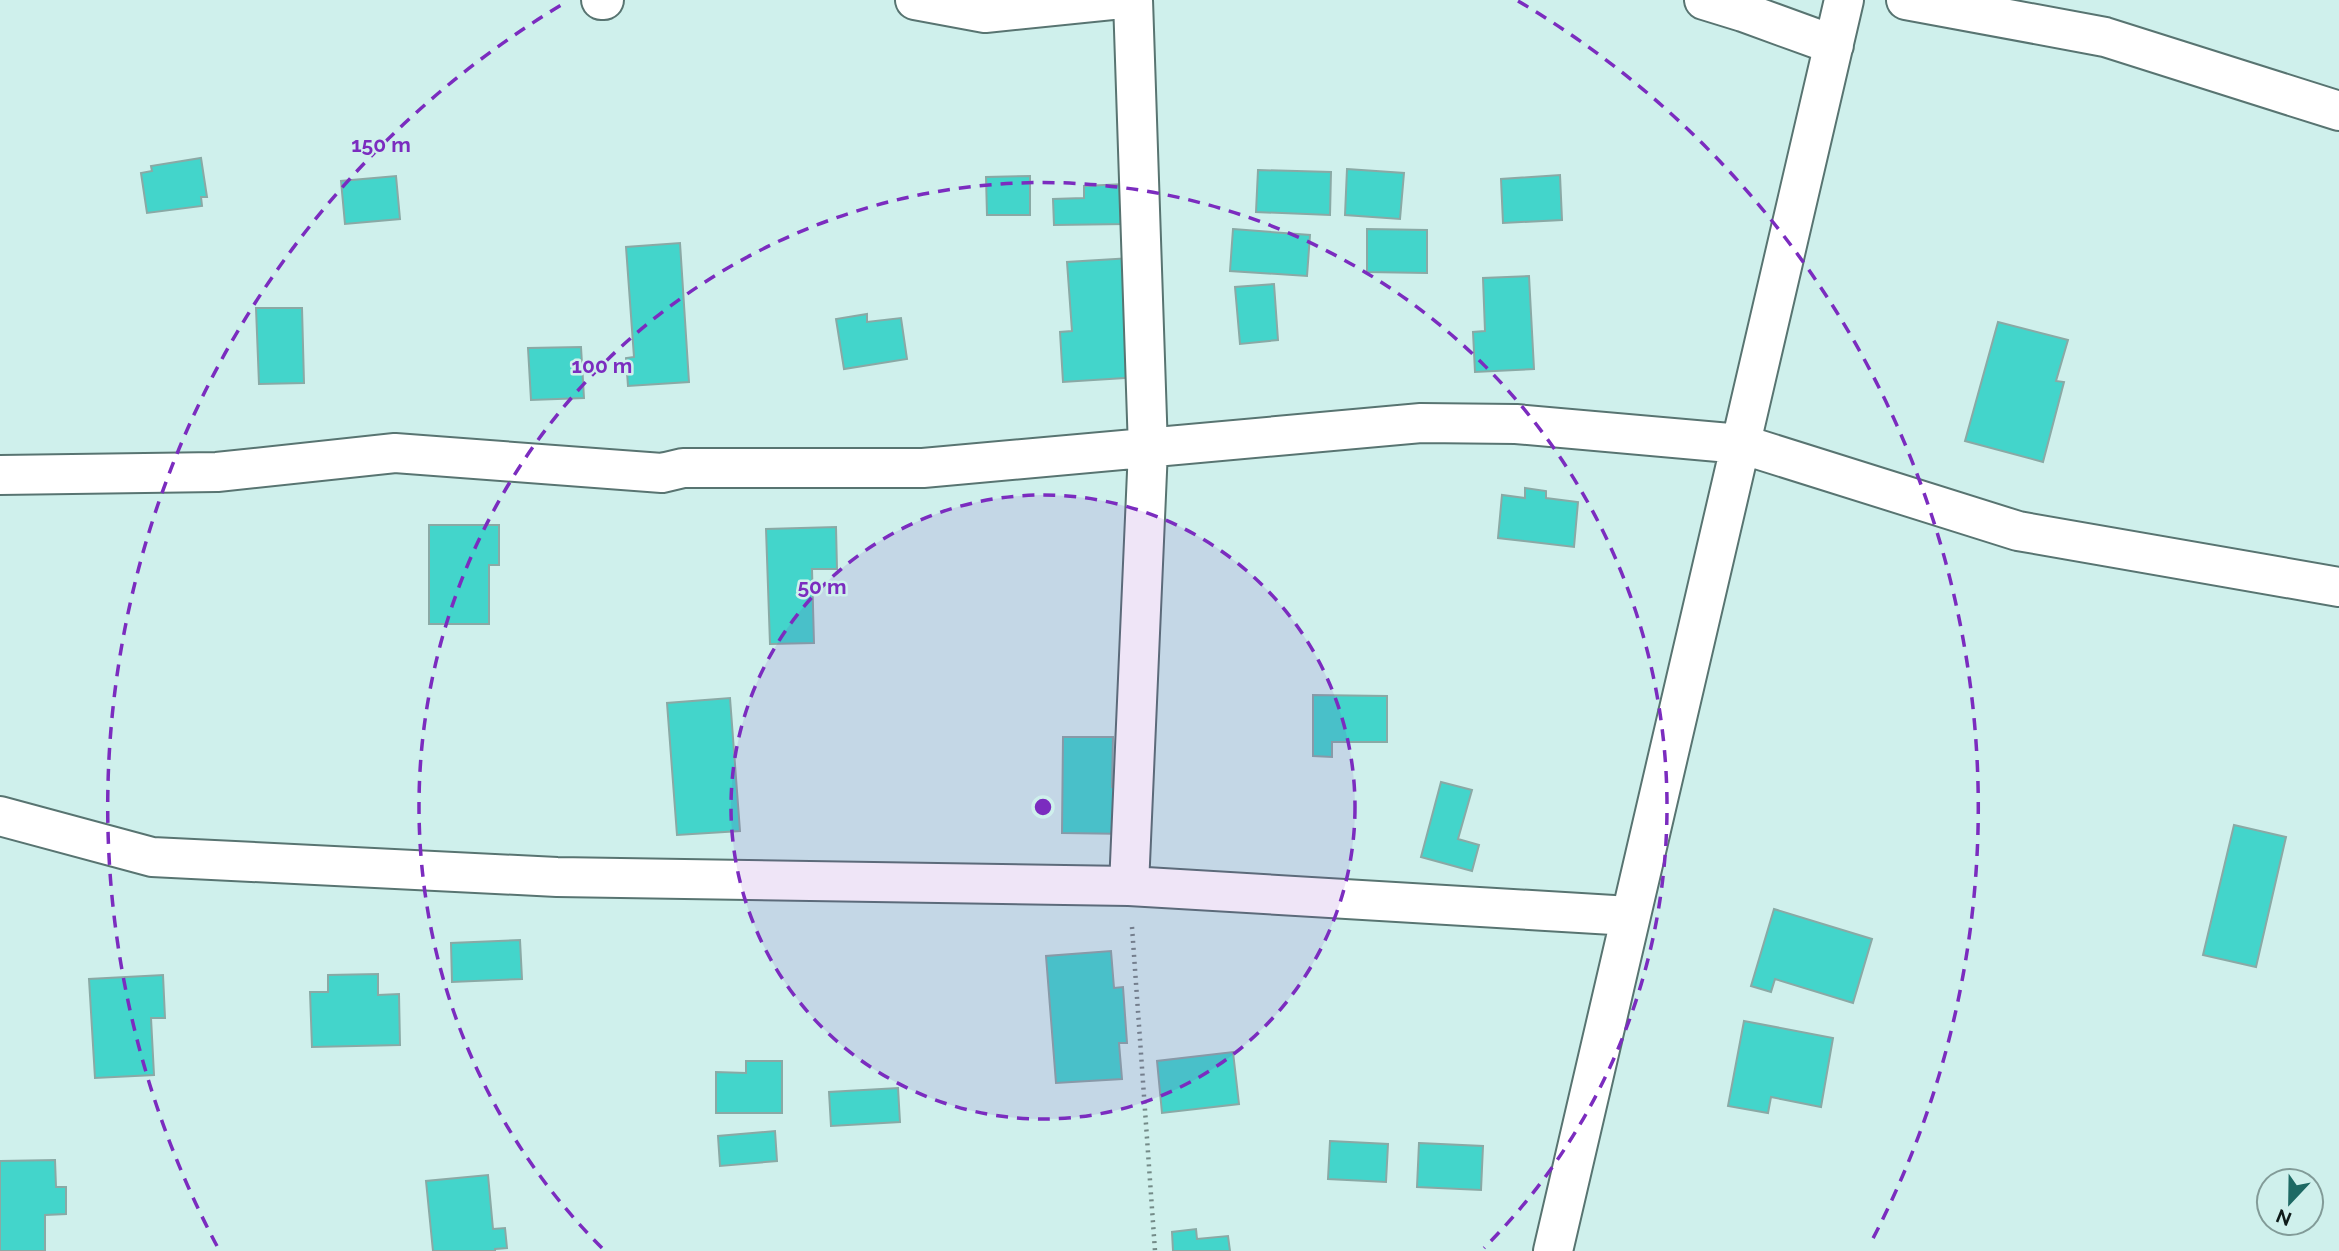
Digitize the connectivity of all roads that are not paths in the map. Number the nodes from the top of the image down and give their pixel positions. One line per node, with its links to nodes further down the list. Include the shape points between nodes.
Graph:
1 (915, 0): 2 (street, via 985,13)
2 (1112, 0)
3 (1133, 0): 10 (street)
4 (1704, 0): 7 (street)
5 (1844, 0): 7 (street)
6 (1906, 0): 8 (street, via 2105,37)
7 (1834, 46): 9 (street)
8 (2339, 111)
9 (1741, 444): 10 (street, via 1516,424 1421,423); 12 (street, via 2018,531); 15 (street)
10 (1148, 449): 11 (street, via 923,468 683,468 662,473 395,453 217,472); 14 (street)
11 (0, 475)
12 (2339, 587)
13 (0, 816): 14 (street, via 152,857 557,877)
14 (1129, 886): 15 (street)
15 (1630, 916): 16 (street)
16 (1553, 1251)

